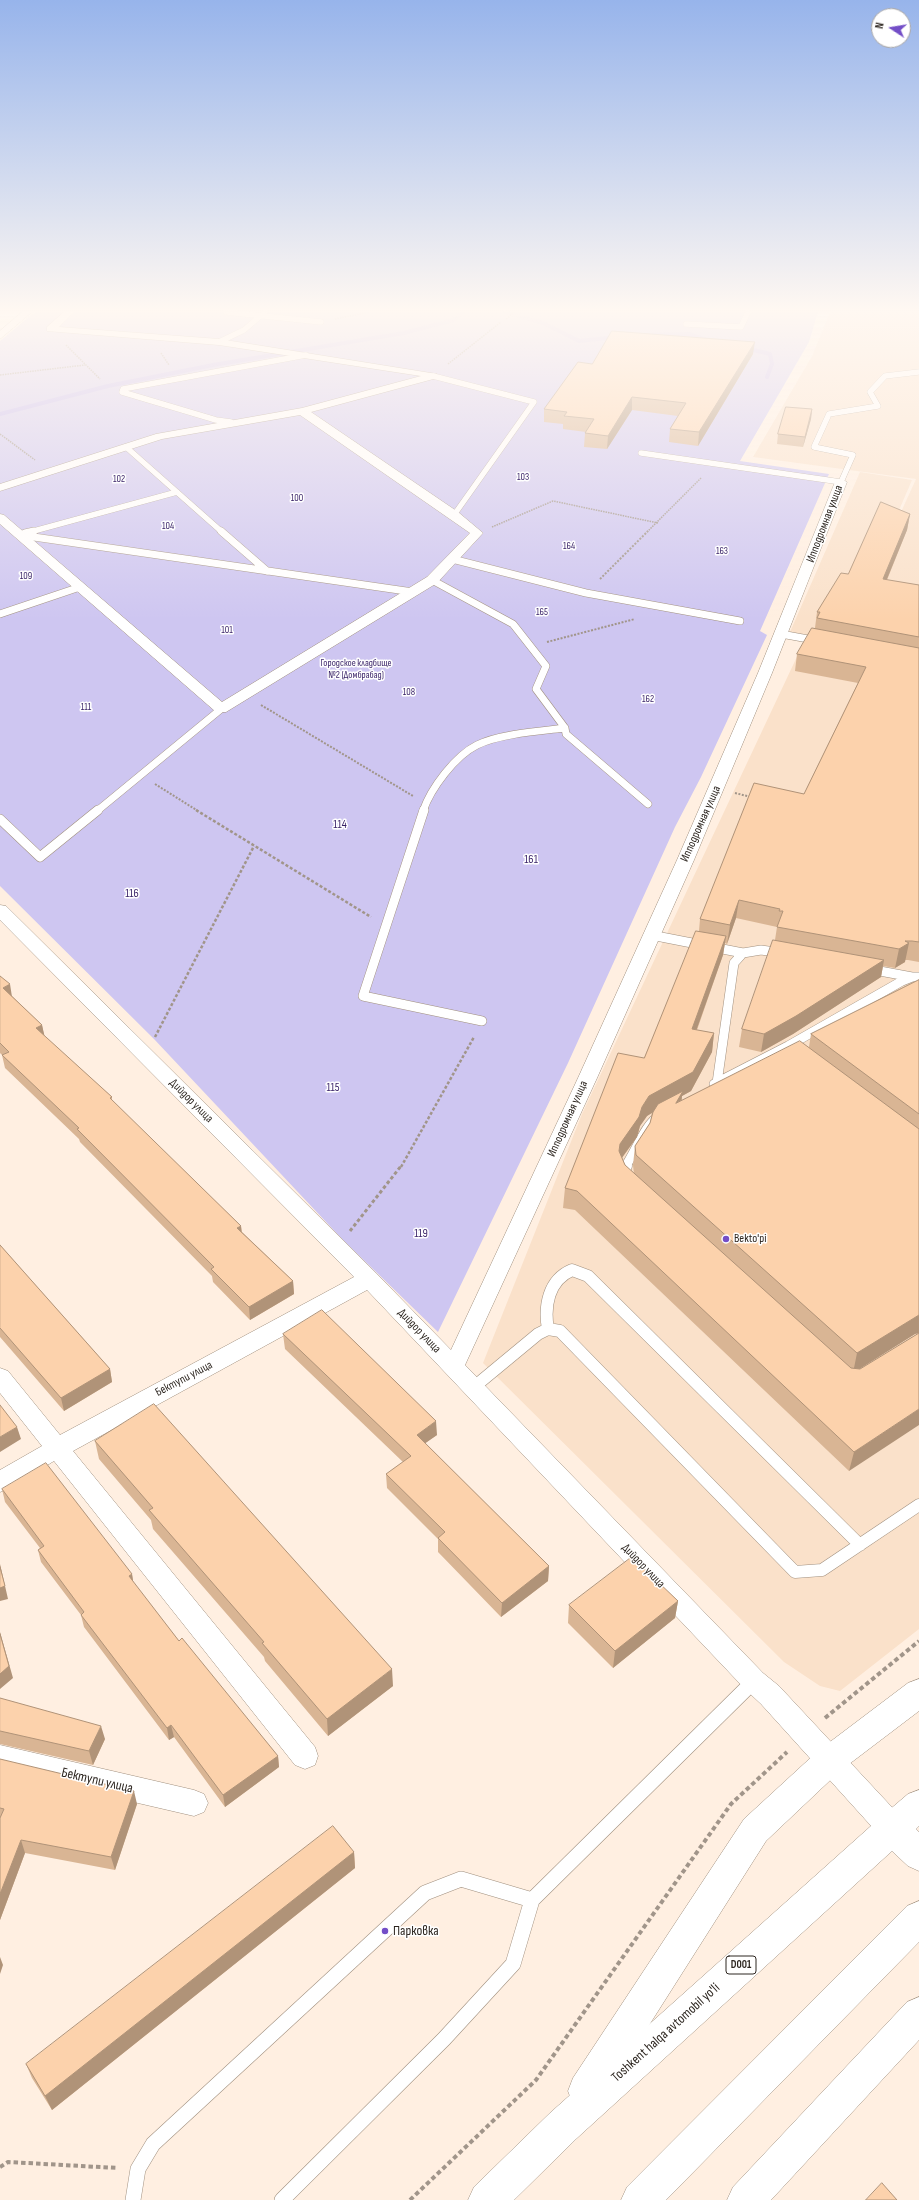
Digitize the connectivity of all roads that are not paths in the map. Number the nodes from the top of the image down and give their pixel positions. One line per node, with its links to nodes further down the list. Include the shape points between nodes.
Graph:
1 (198, 415): 6 (lane)
2 (275, 415): 6 (street)
3 (309, 415): 12 (street)
4 (525, 415): 12 (lane)
5 (829, 415): 9 (lane, Ипподромная улица, via 814,447 853,455)
6 (232, 422): 7 (street, via 160,436)
7 (126, 447): 10 (street); 11 (lane)
8 (641, 453): 9 (lane)
9 (841, 482): 22 (street, Ипподромная улица)
10 (0, 488)
11 (178, 492): 14 (lane); 16 (lane)
12 (454, 515): 15 (street, via 477,533)
13 (0, 518): 14 (street)
14 (20, 535): 16 (lane); 18 (street)
15 (452, 559): 17 (street); 21 (lane, via 586,593)
16 (267, 571): 19 (lane)
17 (432, 580): 19 (street); 25 (lane, via 513,624 546,666 536,689)
18 (80, 587): 20 (lane); 24 (street)
19 (412, 592): 24 (street)
20 (0, 614)
21 (740, 621)
22 (781, 634): 23 (lane); 29 (street, Ипподромная улица, via 717,789)
23 (827, 642)
24 (221, 709): 27 (lane, via 40,857)
25 (566, 728): 26 (lane, via 566,734); 34 (lane, via 518,734 476,745 447,769 426,803 363,996)
26 (648, 804)
27 (0, 819)
28 (0, 910): 39 (street, Дийдор улица)
29 (651, 935): 30 (lane); 41 (street, Ипподромная улица)
30 (743, 953): 31 (lane, via 761,950); 35 (lane, via 734,963)
31 (789, 954)
32 (858, 967): 33 (lane)
33 (915, 977): 35 (lane, via 791,1048)
34 (482, 1021)
35 (717, 1083): 36 (lane)
36 (704, 1090)
37 (671, 1108): 38 (lane, via 652,1120 624,1168 628,1179)
38 (634, 1184)
39 (369, 1279): 41 (street, Дийдор улица); 44 (street, Бектупи улица)
40 (548, 1329): 43 (lane, via 538,1334); 47 (lane, via 560,1331 795,1572 822,1570); 47 (lane, via 544,1310 546,1298 559,1280 572,1270 588,1276)
41 (454, 1366): 43 (street, Дийдор улица)
42 (0, 1377): 44 (street)
43 (474, 1387): 48 (street, Дийдор улица)
44 (57, 1448): 45 (street, Бектупи улица); 50 (street)
45 (0, 1482)
46 (919, 1505): 47 (lane)
47 (860, 1545)
48 (754, 1681): 52 (street, Дийдор улица, via 807,1734); 57 (lane)
49 (919, 1693): 52 (main road)
50 (305, 1756)
51 (0, 1758): 53 (street, Бектупи улица)
52 (829, 1761): 55 (street, Дийдор улица); 60 (main road, via 755,1830)
53 (194, 1803)
54 (919, 1805): 55 (main road, Toshkent halqa avtomobil yo'li / D001)
55 (892, 1828): 56 (main road); 60 (main road, Toshkent halqa avtomobil yo'li / D001)
56 (919, 1855)
57 (532, 1900): 61 (lane, via 461,1879 425,1893 153,2144 138,2169); 62 (lane, via 513,1964 444,2039)
58 (919, 1918): 64 (main road)
59 (919, 2014): 65 (main road)
60 (563, 2126): 63 (main road, Toshkent halqa avtomobil yo'li / D001)
61 (133, 2200)
62 (282, 2200)
63 (486, 2200)
64 (640, 2200)
65 (746, 2200)

